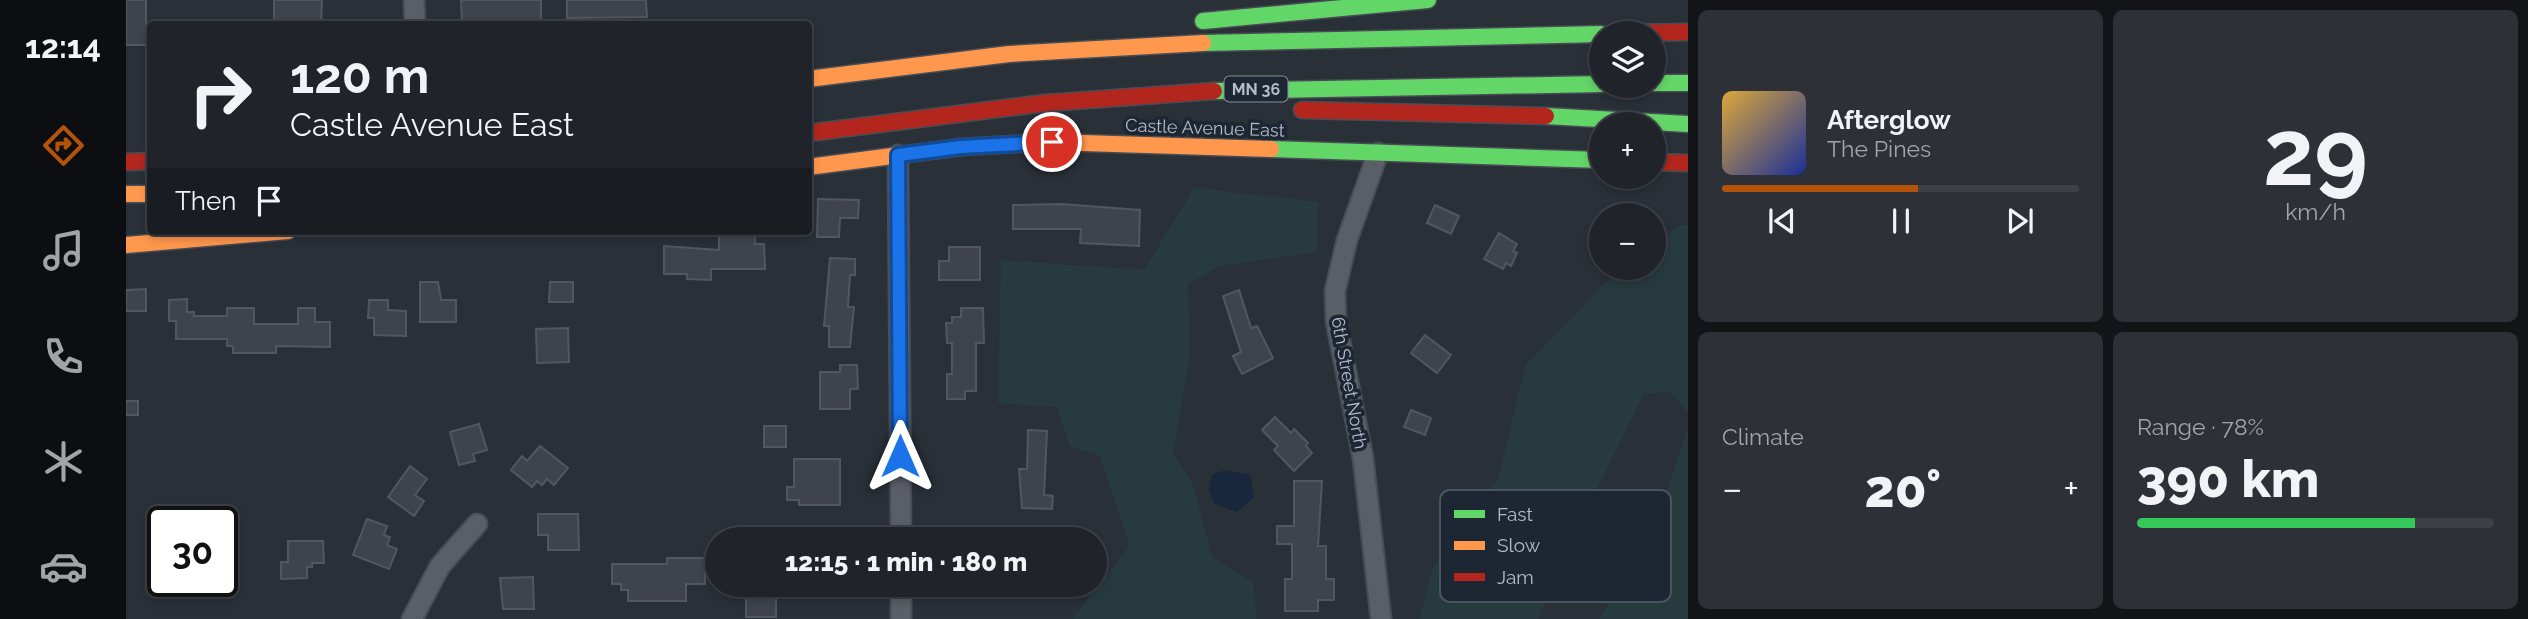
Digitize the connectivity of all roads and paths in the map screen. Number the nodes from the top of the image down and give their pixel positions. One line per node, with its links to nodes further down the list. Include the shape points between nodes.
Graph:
1 (414, 0): 3 (street)
2 (1428, 0): 4 (main road)
3 (415, 21)
4 (1193, 22)
5 (1666, 32): 6 (main road)
6 (1688, 32)
7 (1083, 33): 9 (main road)
8 (1589, 34): 9 (main road, via 1192,42)
9 (913, 65): 10 (main road)
10 (812, 78)
11 (1688, 82): 12 (main road)
12 (1666, 83)
13 (1589, 84): 15 (main road, MN 36, via 1124,96)
14 (1280, 111): 17 (main road, via 1516,114)
15 (912, 119): 16 (main road); 18 (main road, MN 36)
16 (1059, 119)
17 (1688, 124)
18 (812, 132)
19 (1378, 153): 20 (main road, Castle Avenue East, via 1052,142); 22 (main road, Castle Avenue East); 36 (street, 6th Street North, via 1347,240 1335,291 1336,321 1363,458)
20 (898, 155): 26 (main road, Castle Avenue East); 32 (street)
21 (147, 160): 23 (main road)
22 (1589, 160)
23 (126, 162)
24 (1666, 162): 25 (main road)
25 (1688, 163)
26 (812, 166)
27 (126, 194): 28 (main road)
28 (147, 194)
29 (242, 235): 30 (main road)
30 (126, 245)
31 (477, 524): 34 (street, via 440,566)
32 (901, 527)
33 (901, 597): 35 (street)
34 (412, 619)
35 (901, 619)
36 (1381, 619)

